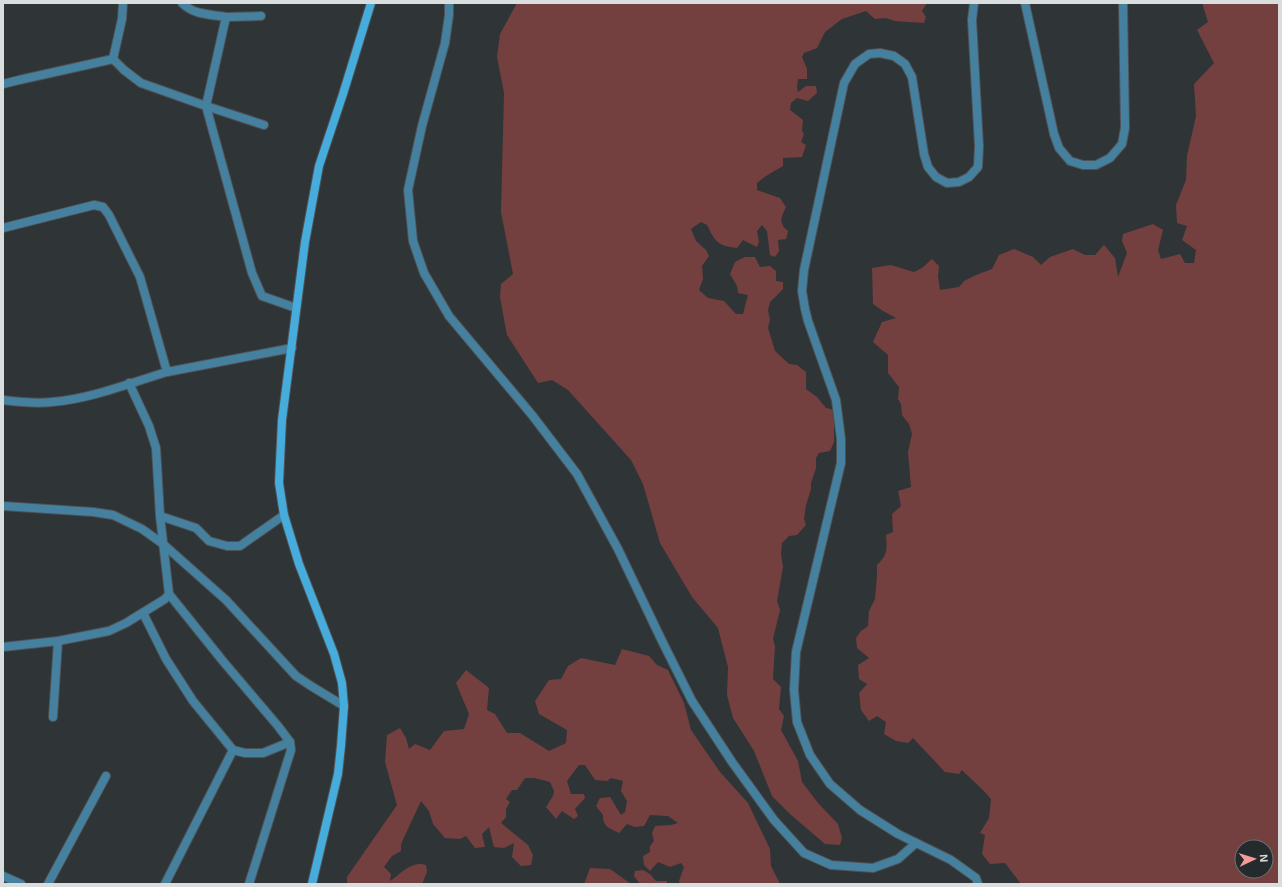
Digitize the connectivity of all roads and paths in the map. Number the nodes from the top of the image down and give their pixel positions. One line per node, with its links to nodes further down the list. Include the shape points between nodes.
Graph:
1 (124, 3): 10 (street)
2 (182, 3): 8 (street, via 196,12)
3 (371, 3): 15 (street, via 319,166)
4 (449, 3): 33 (street, via 445,43 422,126 408,190 412,241 424,273 449,316 532,415 577,474 618,549 692,701 774,820 804,853 831,865 874,868 898,859)
5 (974, 3): 33 (street, via 972,20 978,167 969,177 959,182 947,183 936,177 928,167 924,154 912,77 905,64 894,56 869,54 855,64 844,83 804,270 802,291 808,321 836,400 840,419 842,463 796,652 794,690 797,722 810,755 830,784 860,810)
6 (1025, 3): 7 (street, via 1059,148 1070,161 1083,165 1096,164 1110,158 1122,144 1125,128)
7 (1123, 3)
8 (226, 16): 9 (street); 12 (street)
9 (261, 16)
10 (113, 59): 11 (street); 12 (street, via 141,83)
11 (3, 84)
12 (206, 106): 13 (street); 15 (street, via 252,273 262,296)
13 (264, 125)
14 (3, 228): 17 (street, via 94,205 103,207 140,276)
15 (296, 308): 16 (street)
16 (292, 348): 17 (street); 21 (street, via 282,420 279,483)
17 (167, 372): 18 (street)
18 (129, 383): 19 (street, via 96,394 53,402); 22 (street, via 156,448)
19 (3, 400)
20 (3, 506): 23 (street, via 113,515 142,529)
21 (284, 515): 22 (street, via 240,546 209,542 196,528); 28 (street, via 299,564 334,654 342,683)
22 (160, 516): 23 (street)
23 (163, 544): 24 (street); 28 (street, via 226,600 296,676)
24 (169, 594): 25 (street); 30 (street)
25 (143, 613): 26 (street, via 109,631); 31 (street, via 166,659 193,701)
26 (58, 641): 27 (street); 29 (street)
27 (3, 647)
28 (344, 706): 39 (street, via 338,774)
29 (53, 717)
30 (290, 742): 31 (street, via 263,753); 38 (street, via 291,750)
31 (233, 750): 37 (street)
32 (106, 776): 36 (street)
33 (916, 842): 40 (street, via 951,860 976,878)
34 (3, 876): 35 (street)
35 (21, 884)
36 (48, 884)
37 (165, 884)
38 (249, 884)
39 (312, 884)
40 (978, 884)

